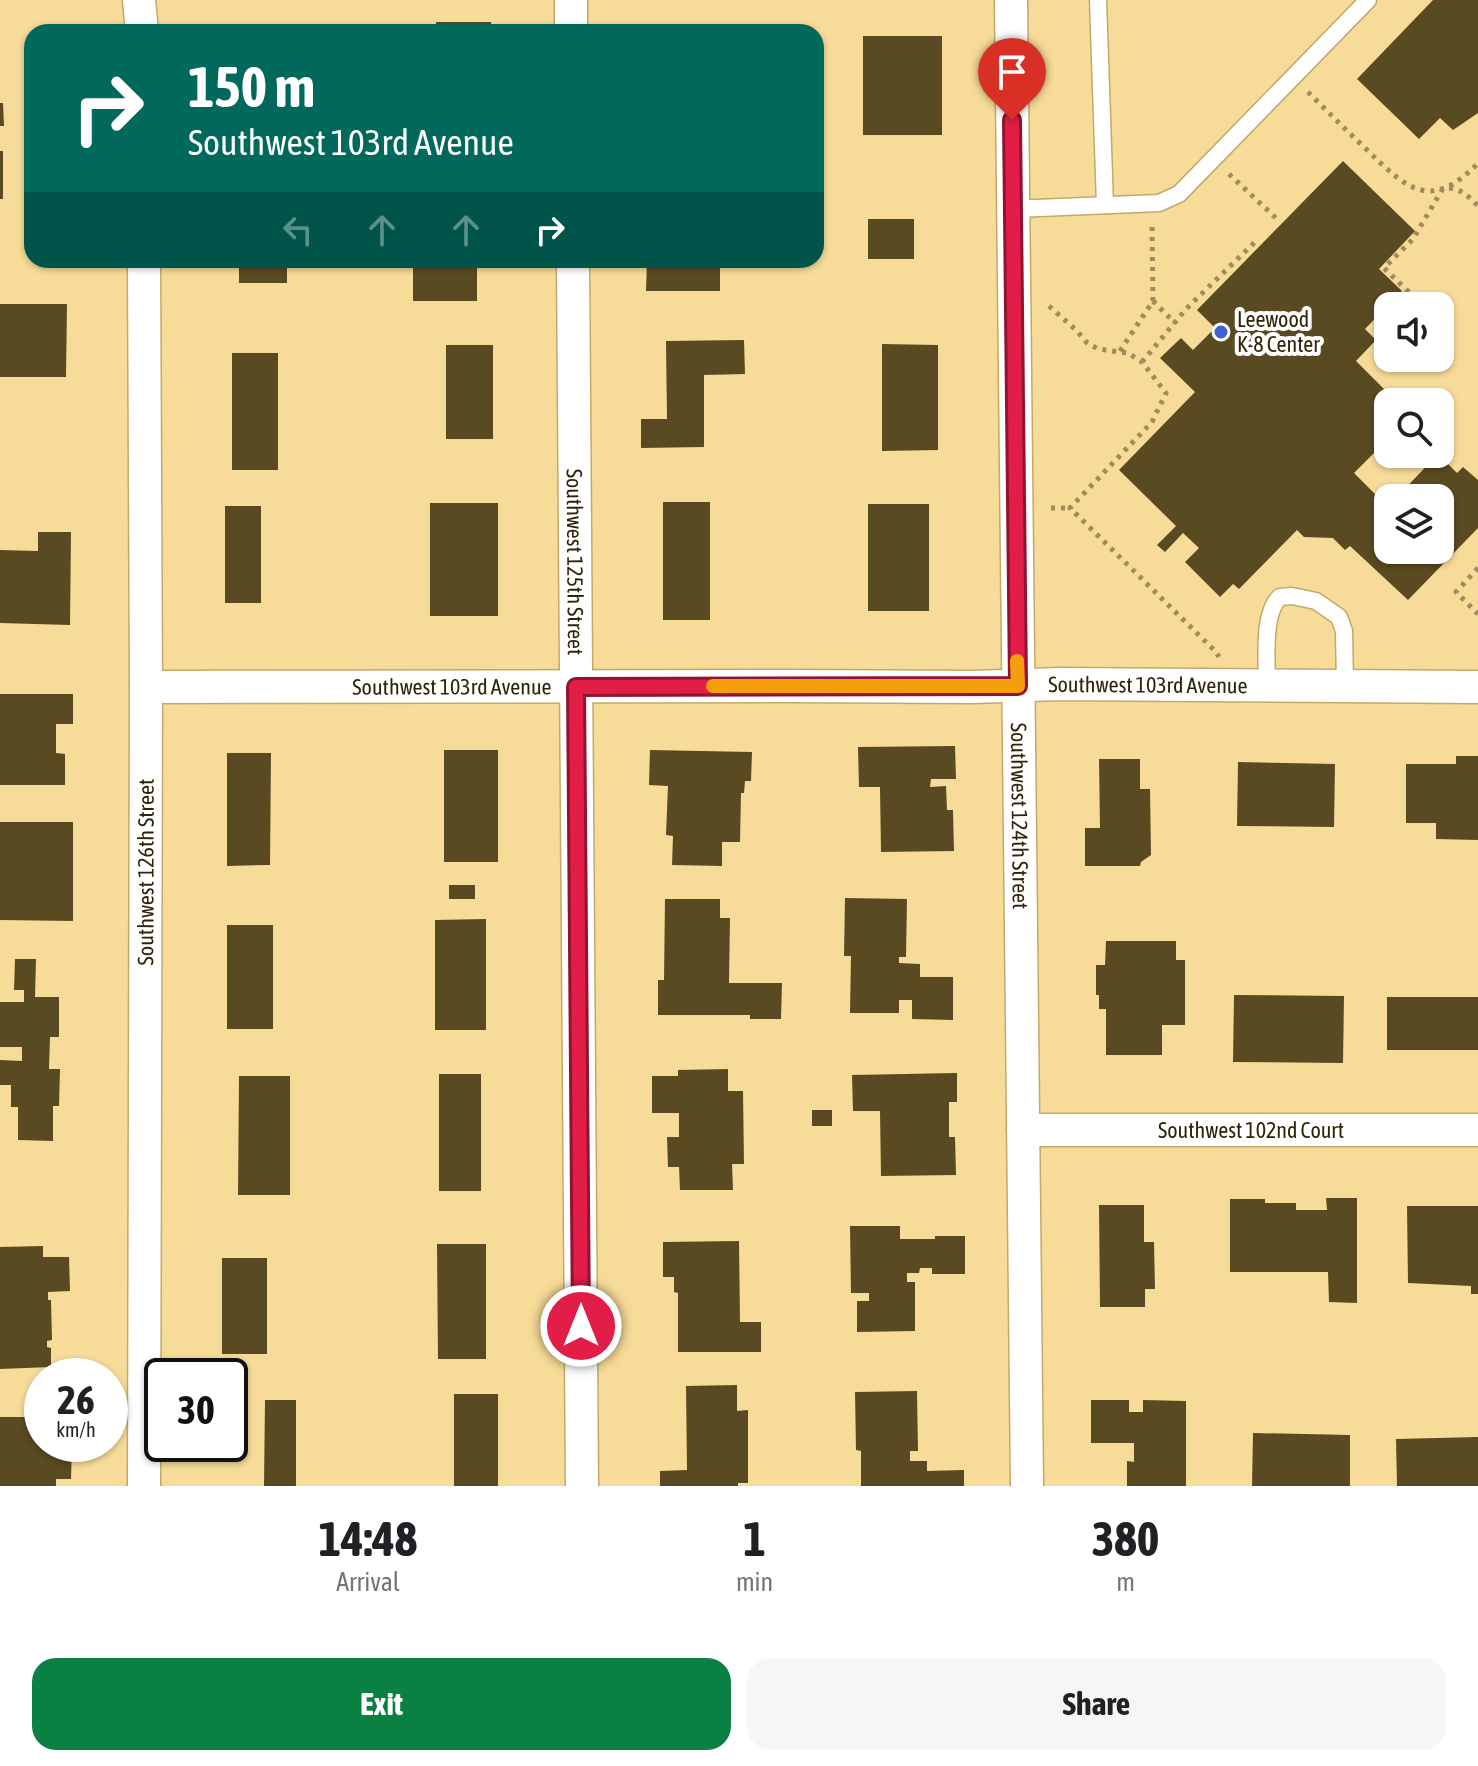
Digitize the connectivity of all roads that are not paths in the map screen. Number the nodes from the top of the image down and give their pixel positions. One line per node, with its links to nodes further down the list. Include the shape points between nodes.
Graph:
1 (139, 0): 6 (street)
2 (571, 0): 7 (street)
3 (1011, 0): 9 (street, Southwest 124th Street)
4 (1098, 0): 8 (lane)
5 (1368, 0): 8 (lane, via 1179,194 1152,203)
6 (141, 24)
7 (571, 24)
8 (1105, 205): 9 (lane)
9 (1013, 209): 12 (street, Southwest 124th Street)
10 (144, 268): 13 (street, Southwest 126th Street)
11 (573, 268): 14 (street, Southwest 125th Street)
12 (1018, 686): 14 (street, Southwest 103rd Avenue); 15 (street, Southwest 103rd Avenue); 18 (street, Southwest 124th Street)
13 (146, 687): 14 (street, Southwest 103rd Avenue); 20 (street, Southwest 126th Street)
14 (576, 687): 21 (street, Southwest 125th Street)
15 (1267, 687): 16 (street, Southwest 103rd Avenue); 16 (lane, via 1272,606 1280,597 1292,596 1316,601 1339,617)
16 (1345, 687): 17 (street, Southwest 103rd Avenue)
17 (1478, 687)
18 (1023, 1130): 19 (street, Southwest 102nd Court); 22 (street, Southwest 124th Street)
19 (1478, 1130)
20 (144, 1486)
21 (582, 1486)
22 (1027, 1486)

